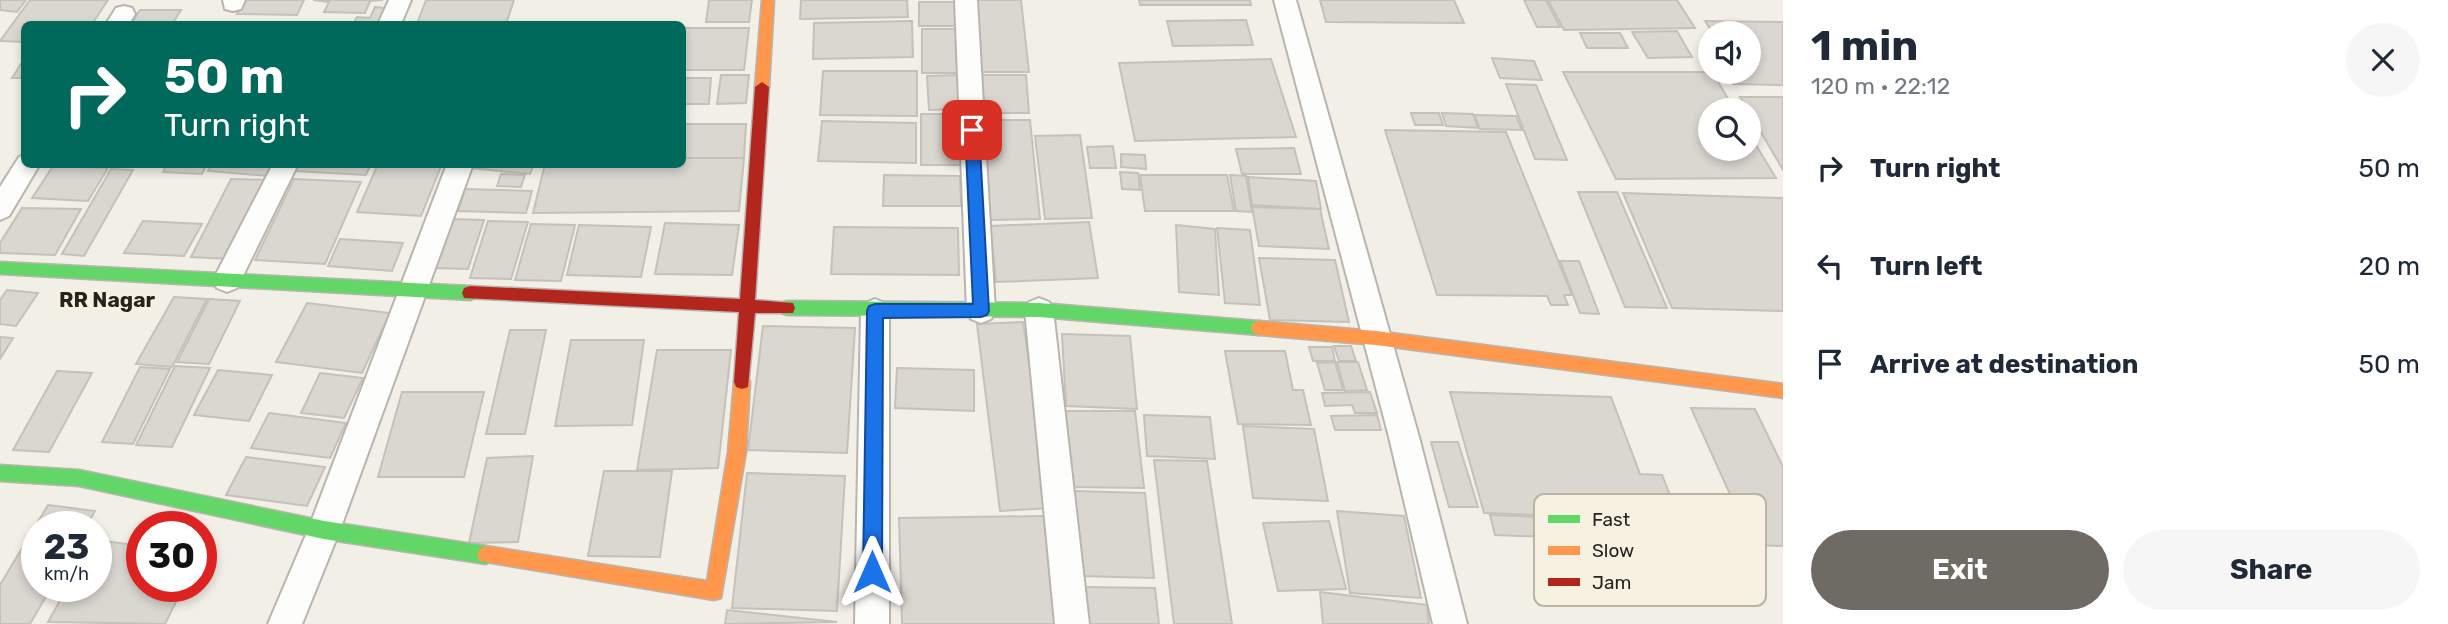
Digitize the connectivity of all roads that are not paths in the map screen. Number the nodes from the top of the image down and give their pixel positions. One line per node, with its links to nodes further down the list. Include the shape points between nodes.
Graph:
1 (400, 0): 5 (street)
2 (768, 0): 13 (street)
3 (966, 0): 16 (street)
4 (1285, 0): 17 (street)
5 (391, 21)
6 (26, 168): 9 (street)
7 (284, 168): 11 (street)
8 (458, 168): 12 (street)
9 (0, 209)
10 (0, 268): 11 (street)
11 (227, 280): 12 (street)
12 (412, 292): 13 (street); 20 (street)
13 (748, 308): 15 (street); 20 (street, via 737,452 714,591)
14 (1039, 310): 16 (street); 17 (street); 23 (street)
15 (875, 311): 16 (street); 22 (street)
16 (981, 311)
17 (1376, 338): 18 (street); 24 (street)
18 (1783, 391)
19 (0, 473): 20 (street, via 79,478)
20 (324, 530): 21 (street)
21 (285, 624)
22 (872, 624)
23 (1073, 624)
24 (1450, 624)

